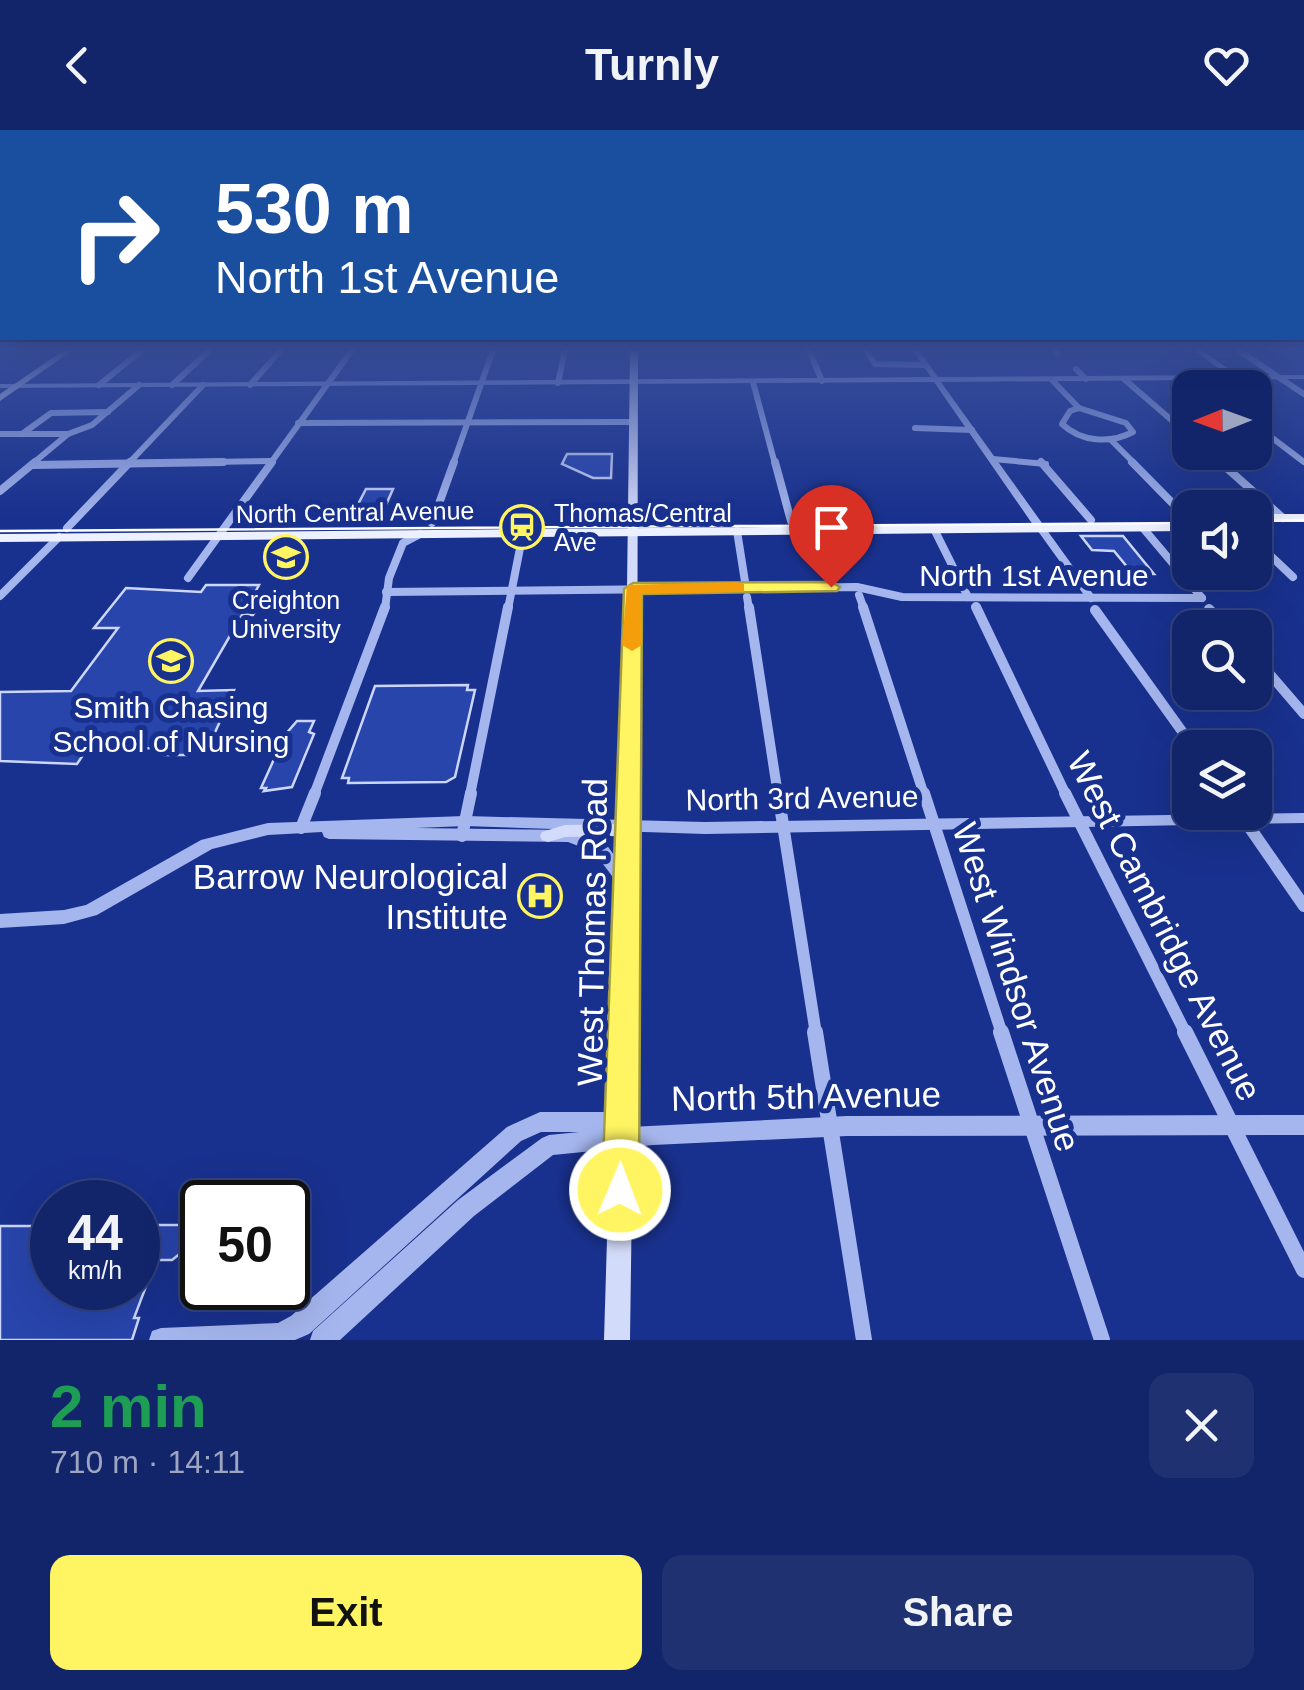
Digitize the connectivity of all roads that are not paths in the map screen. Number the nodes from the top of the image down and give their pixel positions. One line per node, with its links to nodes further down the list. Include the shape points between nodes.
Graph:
1 (114, 406): 9 (street)
2 (183, 406): 23 (street)
3 (311, 406): 12 (street)
4 (473, 406): 10 (street)
5 (633, 406): 11 (main road, West Thomas Road)
6 (759, 406): 32 (street)
7 (955, 406): 14 (street)
8 (1080, 408): 19 (street, via 1070,411 1064,428); 19 (street, via 1134,428 1129,436)
9 (108, 412): 16 (street, via 50,413); 17 (street)
10 (467, 422): 11 (street); 12 (street); 40 (street)
11 (633, 422): 36 (main road, West Thomas Road)
12 (298, 424): 21 (street)
13 (915, 428): 14 (street)
14 (972, 430): 20 (street)
15 (0, 434): 16 (street)
16 (22, 434): 17 (street)
17 (68, 434): 24 (street)
18 (1272, 438): 22 (street)
19 (1110, 439): 27 (street)
20 (992, 458): 31 (street, via 1044,462); 35 (street)
21 (270, 461): 23 (street); 42 (street)
22 (1304, 462)
23 (131, 464): 24 (street); 45 (street)
24 (32, 465): 26 (street)
25 (1229, 470): 29 (street)
26 (0, 491)
27 (1172, 504)
28 (1272, 518): 29 (main road)
29 (1283, 518): 30 (main road)
30 (1304, 518)
31 (1091, 520): 33 (main road, North Central Avenue); 35 (main road, North Central Avenue)
32 (791, 521): 35 (main road, North Central Avenue); 36 (main road, North Central Avenue)
33 (1172, 522)
34 (1172, 524): 41 (main road, North Central Avenue)
35 (1039, 525): 41 (main road, North Central Avenue); 44 (main road, North Central Avenue); 59 (street)
36 (634, 526): 40 (main road, North Central Avenue); 43 (main road, North Central Avenue); 46 (main road, North Central Avenue); 53 (main road, West Thomas Road)
37 (1272, 527): 38 (main road)
38 (1304, 527)
39 (0, 528): 45 (main road, North Central Avenue)
40 (426, 528): 42 (main road, North Central Avenue); 46 (main road, North Central Avenue); 47 (main road); 49 (main road, North Central Avenue)
41 (1143, 528): 59 (street, North 1st Avenue, via 1202,598)
42 (221, 531): 45 (main road, North Central Avenue); 47 (main road, North Central Avenue); 51 (street)
43 (737, 531): 44 (main road, North Central Avenue); 56 (street)
44 (935, 531): 60 (street, West Cambridge Avenue)
45 (63, 532): 48 (main road, North Central Avenue); 57 (street)
46 (523, 533): 54 (street)
47 (366, 534): 49 (main road, North Central Avenue)
48 (0, 538)
49 (397, 538): 55 (street)
50 (1272, 558): 52 (street)
51 (188, 578)
52 (1293, 578)
53 (633, 589): 54 (street, North 1st Avenue); 56 (street, North 1st Avenue); 73 (main road, West Thomas Road)
54 (512, 590): 55 (street, North 1st Avenue); 72 (street)
55 (386, 592): 71 (street, via 384,619)
56 (747, 593): 60 (street, North 1st Avenue, via 857,587); 70 (street)
57 (0, 596)
58 (859, 596): 69 (street, West Windsor Avenue)
59 (1090, 598): 60 (street, North 1st Avenue)
60 (972, 602): 68 (street, West Cambridge Avenue)
61 (1095, 610): 64 (street)
62 (1272, 677): 63 (street)
63 (1304, 714)
64 (1181, 730)
65 (1272, 817): 66 (street, North 3rd Avenue)
66 (1304, 818)
67 (1172, 819): 68 (street, North 3rd Avenue)
68 (1079, 822): 69 (street, North 3rd Avenue); 79 (street, West Cambridge Avenue)
69 (932, 824): 70 (street, North 3rd Avenue); 82 (street, West Windsor Avenue)
70 (782, 827): 73 (street, North 3rd Avenue); 81 (street)
71 (301, 828): 72 (street, North 3rd Avenue, via 364,836); 78 (street, North 3rd Avenue, via 246,832 206,844 77,914)
72 (463, 828): 73 (street, North 3rd Avenue); 75 (street, North 3rd Avenue)
73 (629, 828): 75 (main road); 76 (main road, West Thomas Road)
74 (1251, 830): 77 (street)
75 (548, 836): 76 (street, North 3rd Avenue, via 594,843)
76 (628, 885): 83 (main road, West Thomas Road)
77 (1304, 906)
78 (0, 921)
79 (1232, 1125): 80 (street, North 5th Avenue); 82 (street, North 5th Avenue); 84 (street, West Cambridge Avenue)
80 (1304, 1125)
81 (829, 1127): 82 (street, North 5th Avenue); 83 (street, North 5th Avenue); 90 (street)
82 (1031, 1129): 91 (street, West Windsor Avenue)
83 (622, 1130): 85 (street, North 5th Avenue, via 540,1122 514,1134); 89 (main road, West Thomas Road)
84 (1304, 1270)
85 (358, 1291): 87 (street, North 5th Avenue, via 289,1332); 88 (street, North 5th Avenue)
86 (161, 1339): 87 (street, North 5th Avenue)
87 (188, 1339)
88 (322, 1340)
89 (617, 1340)
90 (864, 1340)
91 (1102, 1340)

